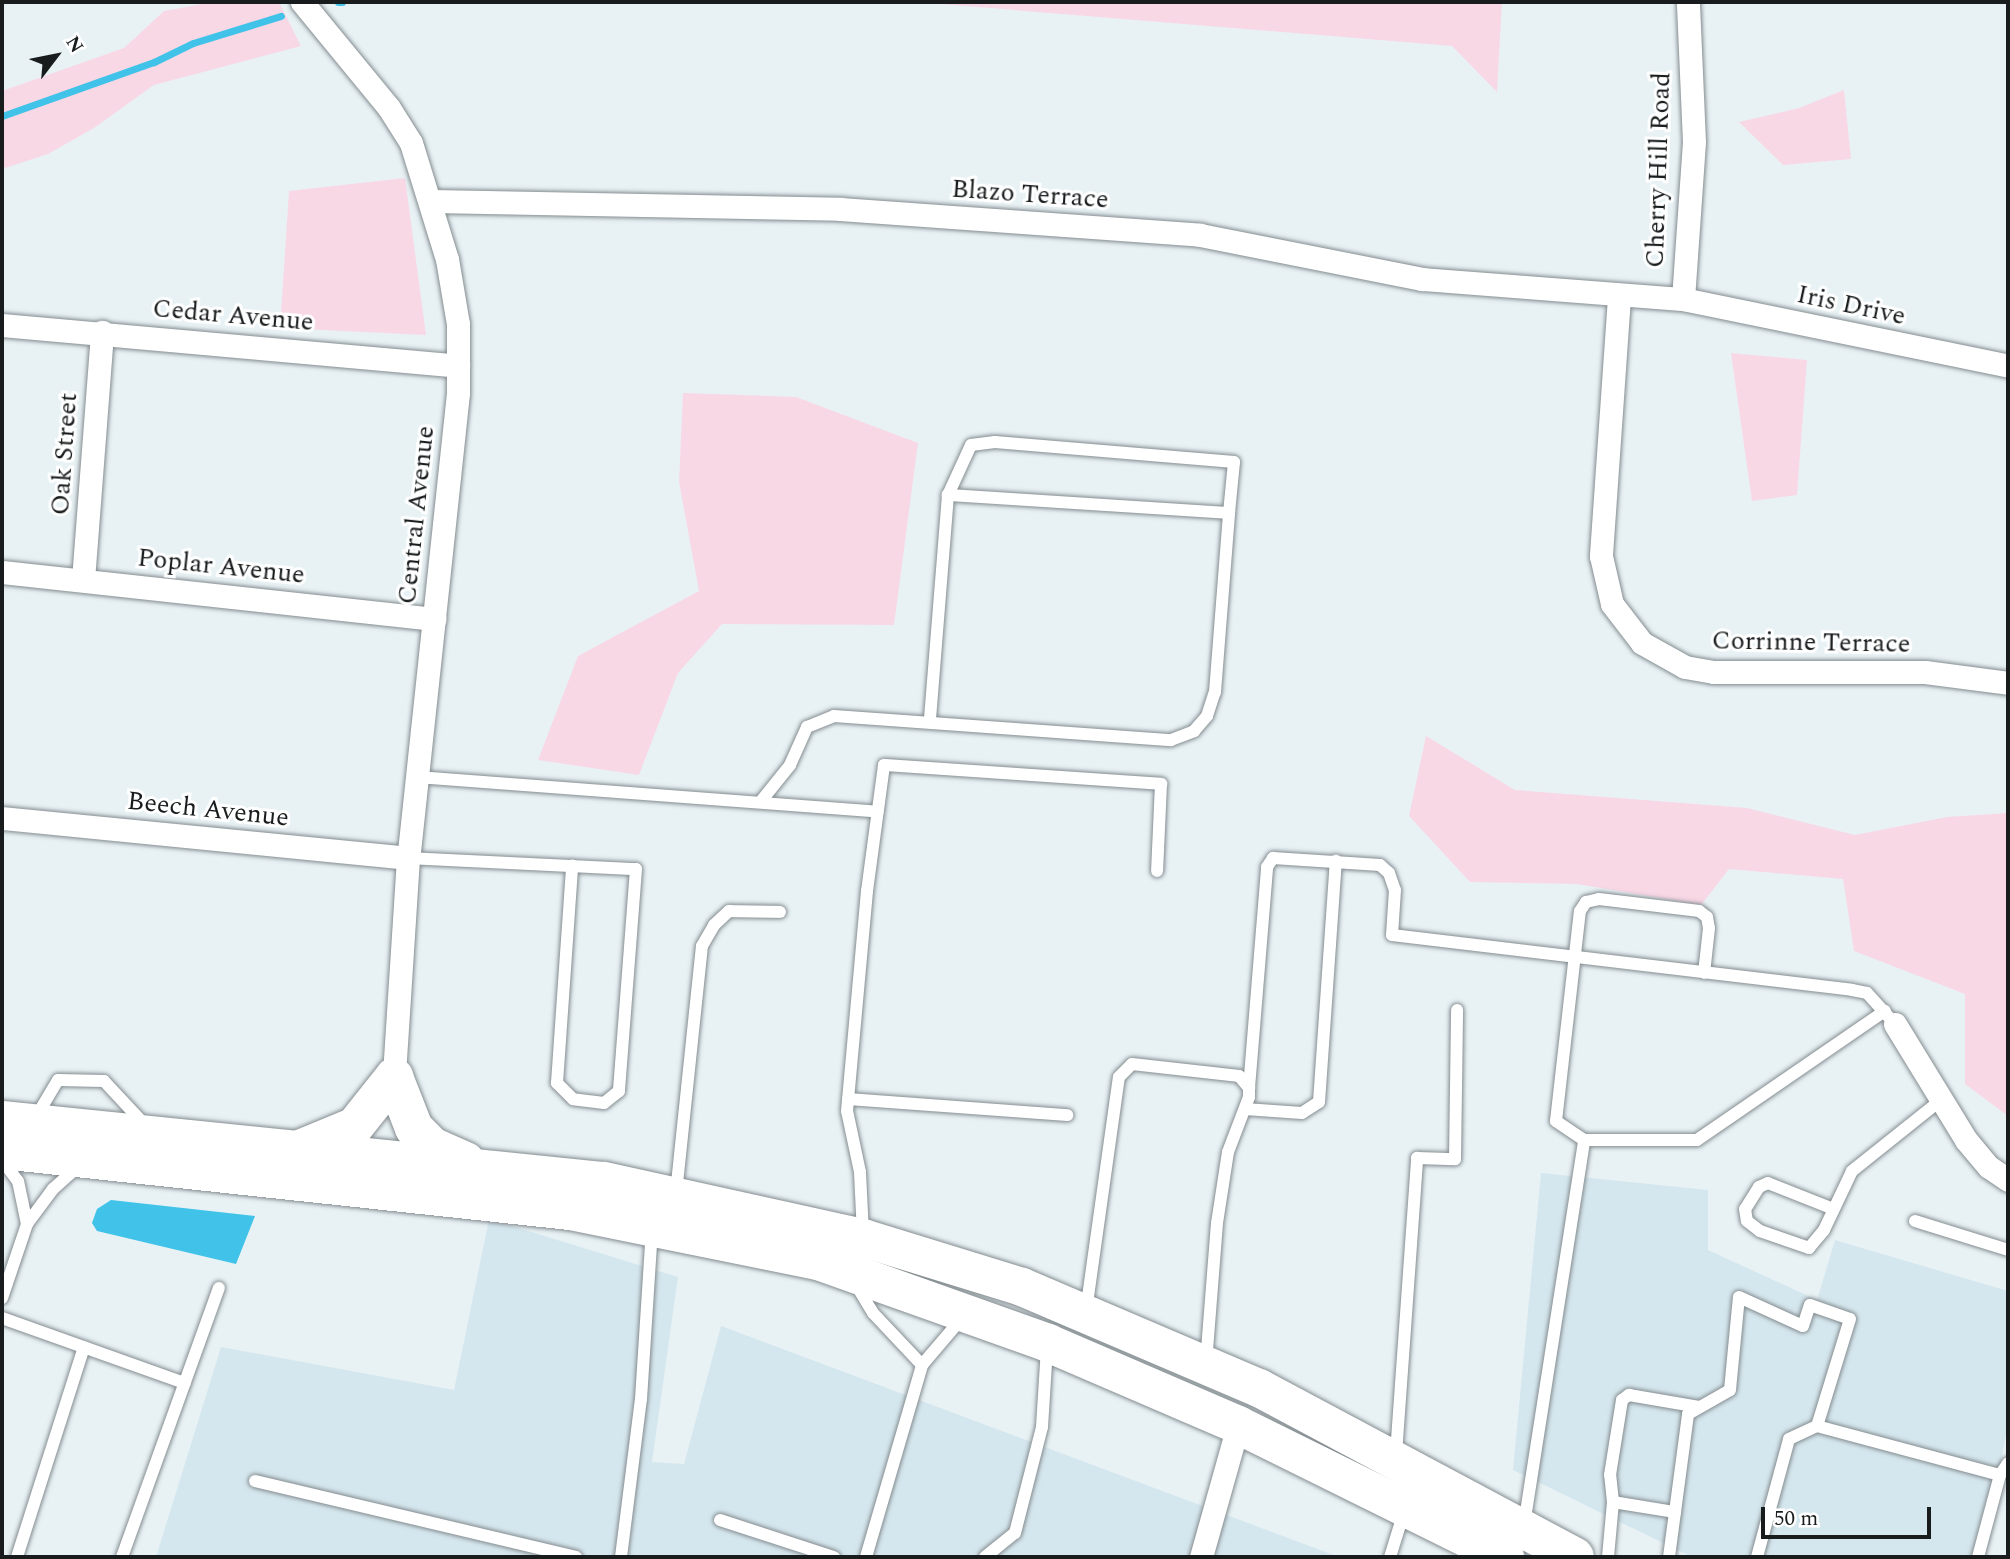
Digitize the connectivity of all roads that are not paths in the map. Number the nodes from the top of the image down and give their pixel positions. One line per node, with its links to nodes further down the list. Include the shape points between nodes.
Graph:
1 (302, 2): 3 (street, Central Avenue, via 389,108 411,143)
2 (1688, 2): 5 (street, Cherry Hill Road, via 1694,142)
3 (431, 201): 4 (street, Blazo Terrace, via 841,209 1200,235 1422,279); 8 (street, Central Avenue, via 458,324)
4 (1619, 297): 5 (street, Blazo Terrace); 15 (street, Corrinne Terrace, via 1601,556 1612,604 1642,643 1685,667 1714,672 1925,672)
5 (1683, 299): 9 (street, Iris Drive)
6 (2, 325): 7 (street, Cedar Avenue)
7 (102, 332): 8 (street, Cedar Avenue); 13 (street, Oak Street)
8 (458, 366): 14 (street, Central Avenue)
9 (2008, 366)
10 (948, 495): 11 (lane); 11 (lane, via 971,445 995,442 1234,462); 16 (lane)
11 (1229, 513): 16 (lane, via 1215,692 1207,716 1194,732 1171,740)
12 (2, 572): 13 (street, Poplar Avenue)
13 (83, 580): 14 (street, Poplar Avenue)
14 (434, 619): 17 (street, Central Avenue)
15 (2008, 683)
16 (930, 721): 18 (lane, via 834,716 807,727 790,765)
17 (416, 778): 18 (lane); 21 (street, Central Avenue)
18 (762, 800): 19 (lane)
19 (878, 812): 24 (lane, via 884,765 1161,784); 32 (lane)
20 (2, 818): 21 (street, Beech Avenue)
21 (408, 858): 23 (lane); 30 (street, Central Avenue)
22 (1336, 861): 26 (lane, via 1380,865 1389,873 1395,890 1392,936); 31 (lane, via 1273,858 1267,867); 34 (lane, via 1319,1102 1302,1113)
23 (572, 866): 23 (lane, via 557,1083 573,1099 604,1103 619,1091 636,869)
24 (1157, 871)
25 (780, 912): 44 (lane, via 729,911 713,925 702,946)
26 (1572, 957): 27 (lane); 27 (lane, via 1580,911 1586,902 1599,899 1699,911 1707,917 1709,928); 37 (lane, via 1556,1121)
27 (1704, 972): 29 (lane, via 1867,993)
28 (1457, 1010): 65 (lane, via 1455,1160 1417,1158)
29 (1890, 1018): 33 (street); 37 (lane, via 1697,1140)
30 (394, 1077): 39 (highway, via 355,1126); 42 (highway, via 407,1116 424,1139)
31 (1249, 1088): 34 (lane); 55 (lane, via 1239,1076 1132,1064 1119,1077)
32 (848, 1099): 35 (lane); 50 (lane, via 860,1172)
33 (1941, 1100): 43 (street, via 1966,1140 1989,1167); 45 (lane, via 1852,1171)
34 (1245, 1110): 60 (lane, via 1228,1153 1217,1223)
35 (1067, 1115)
36 (18, 1121): 39 (highway)
37 (1584, 1140): 73 (lane)
38 (2, 1150): 41 (highway)
39 (296, 1150): 42 (highway)
40 (2, 1160): 47 (lane, via 18,1181)
41 (91, 1160): 47 (lane, via 66,1174); 48 (highway, via 558,1209)
42 (480, 1168): 44 (highway, via 604,1181)
43 (2008, 1180)
44 (675, 1197): 50 (highway)
45 (1831, 1208): 45 (lane, via 1824,1230 1809,1248 1760,1231 1747,1221 1745,1209 1759,1187 1768,1183)
46 (1915, 1221): 49 (lane)
47 (27, 1224): 51 (lane)
48 (653, 1228): 50 (highway, via 818,1261); 78 (lane, via 640,1412)
49 (2008, 1250)
50 (855, 1255): 54 (highway); 55 (highway, via 1021,1287); 59 (lane, via 873,1313)
51 (6, 1273): 53 (lane)
52 (219, 1289): 61 (lane)
53 (2, 1298)
54 (967, 1313): 57 (highway); 59 (lane)
55 (1086, 1314): 60 (highway)
56 (2, 1318): 58 (lane)
57 (1048, 1343): 63 (highway); 81 (lane, via 1042,1427 1016,1533)
58 (85, 1347): 61 (lane); 75 (lane)
59 (922, 1365): 80 (lane)
60 (1205, 1366): 65 (highway, via 1259,1388)
61 (185, 1383): 76 (lane)
62 (1699, 1407): 64 (lane, via 1730,1390 1739,1297 1803,1326 1811,1305 1850,1319); 69 (lane, via 1629,1395 1622,1400 1610,1475); 71 (lane, via 1688,1414)
63 (1238, 1425): 70 (highway); 82 (street)
64 (1817, 1426): 67 (lane); 87 (lane, via 1789,1439)
65 (1395, 1461): 73 (highway)
66 (2008, 1464): 67 (lane)
67 (2000, 1475): 88 (lane)
68 (255, 1480): 77 (lane)
69 (1613, 1502): 71 (lane); 85 (lane)
70 (1406, 1508): 74 (highway); 83 (lane)
71 (1675, 1512): 86 (lane)
72 (720, 1520): 79 (lane)
73 (1514, 1543): 74 (highway); 84 (highway)
74 (1465, 1548)
75 (17, 1557)
76 (122, 1557)
77 (576, 1557)
78 (621, 1557)
79 (834, 1557)
80 (866, 1557)
81 (985, 1557)
82 (1201, 1557)
83 (1390, 1557)
84 (1575, 1557)
85 (1608, 1557)
86 (1669, 1557)
87 (1757, 1557)
88 (1978, 1557)

